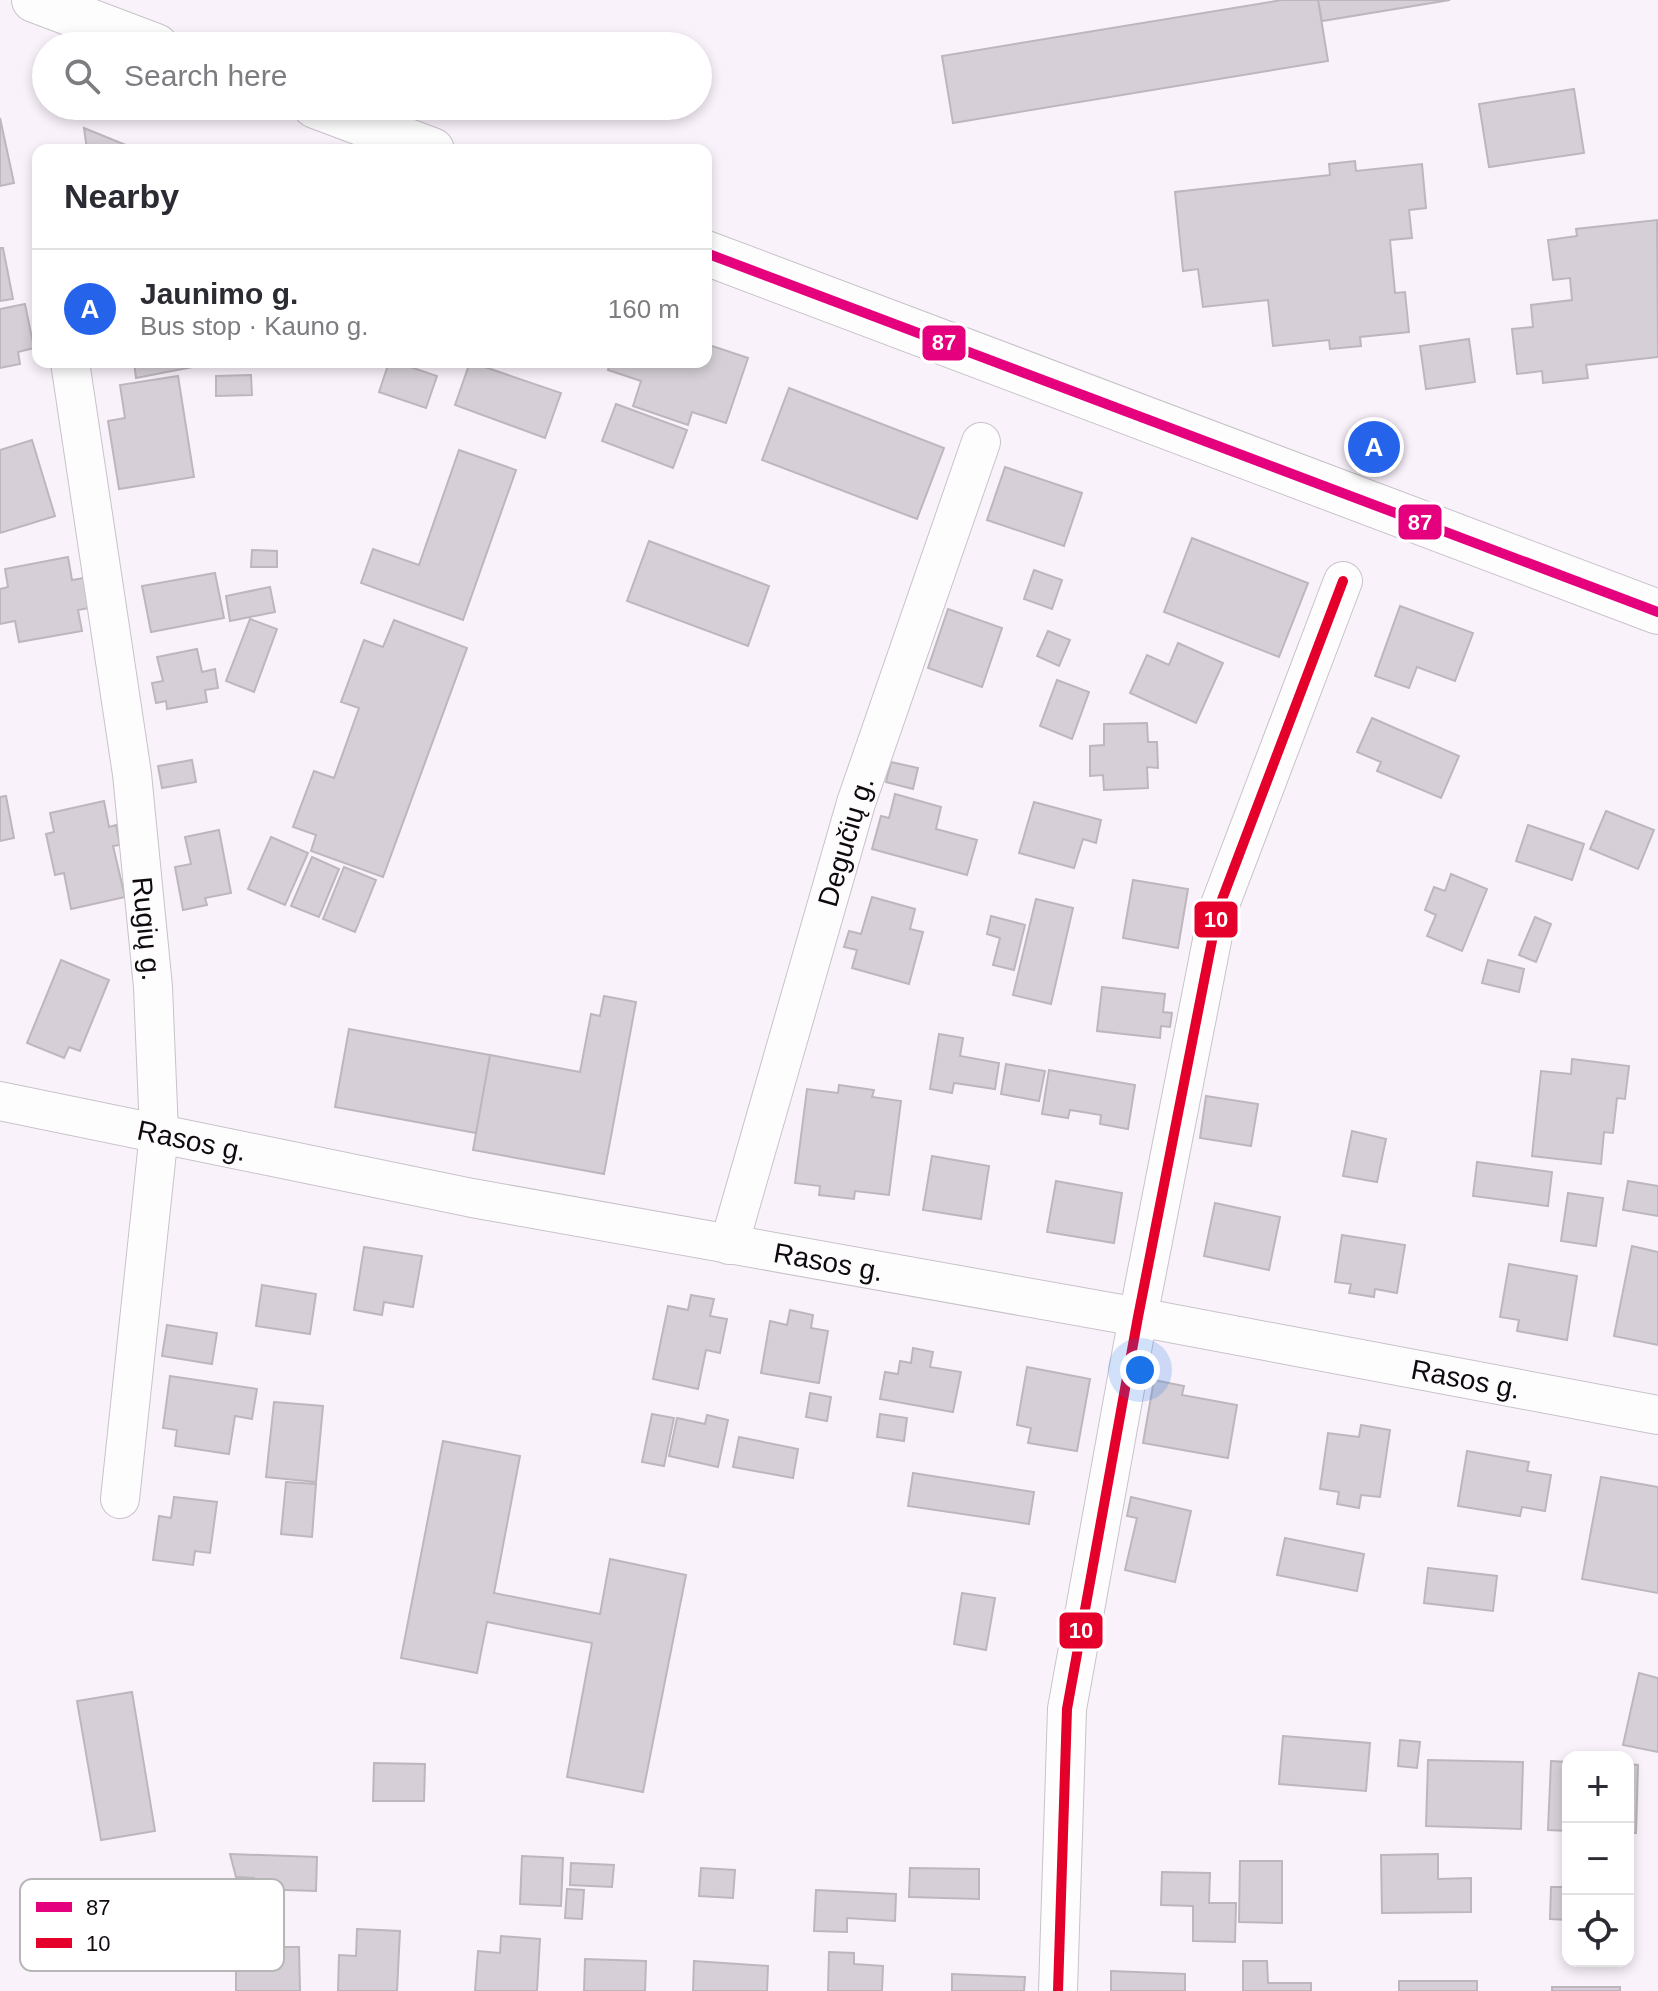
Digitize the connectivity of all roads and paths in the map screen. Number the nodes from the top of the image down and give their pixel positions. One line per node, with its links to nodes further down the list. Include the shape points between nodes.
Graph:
1 (34, 0): 2 (main road)
2 (119, 32)
3 (352, 120): 4 (main road)
4 (416, 144)
5 (712, 255): 9 (main road)
6 (71, 368): 11 (street, Rugių g., via 132,774 153,987)
7 (981, 442): 12 (street, Degučių g., via 856,803)
8 (1343, 581): 13 (street, via 1218,910)
9 (1658, 612)
10 (0, 1101): 11 (street, Rasos g.)
11 (159, 1133): 12 (street, Rasos g.); 15 (street, Rugių g.)
12 (729, 1245): 13 (street, Rasos g.)
13 (1138, 1317): 14 (street, Rasos g.); 16 (street, via 1067,1709)
14 (1658, 1415)
15 (120, 1499)
16 (1058, 1991)

